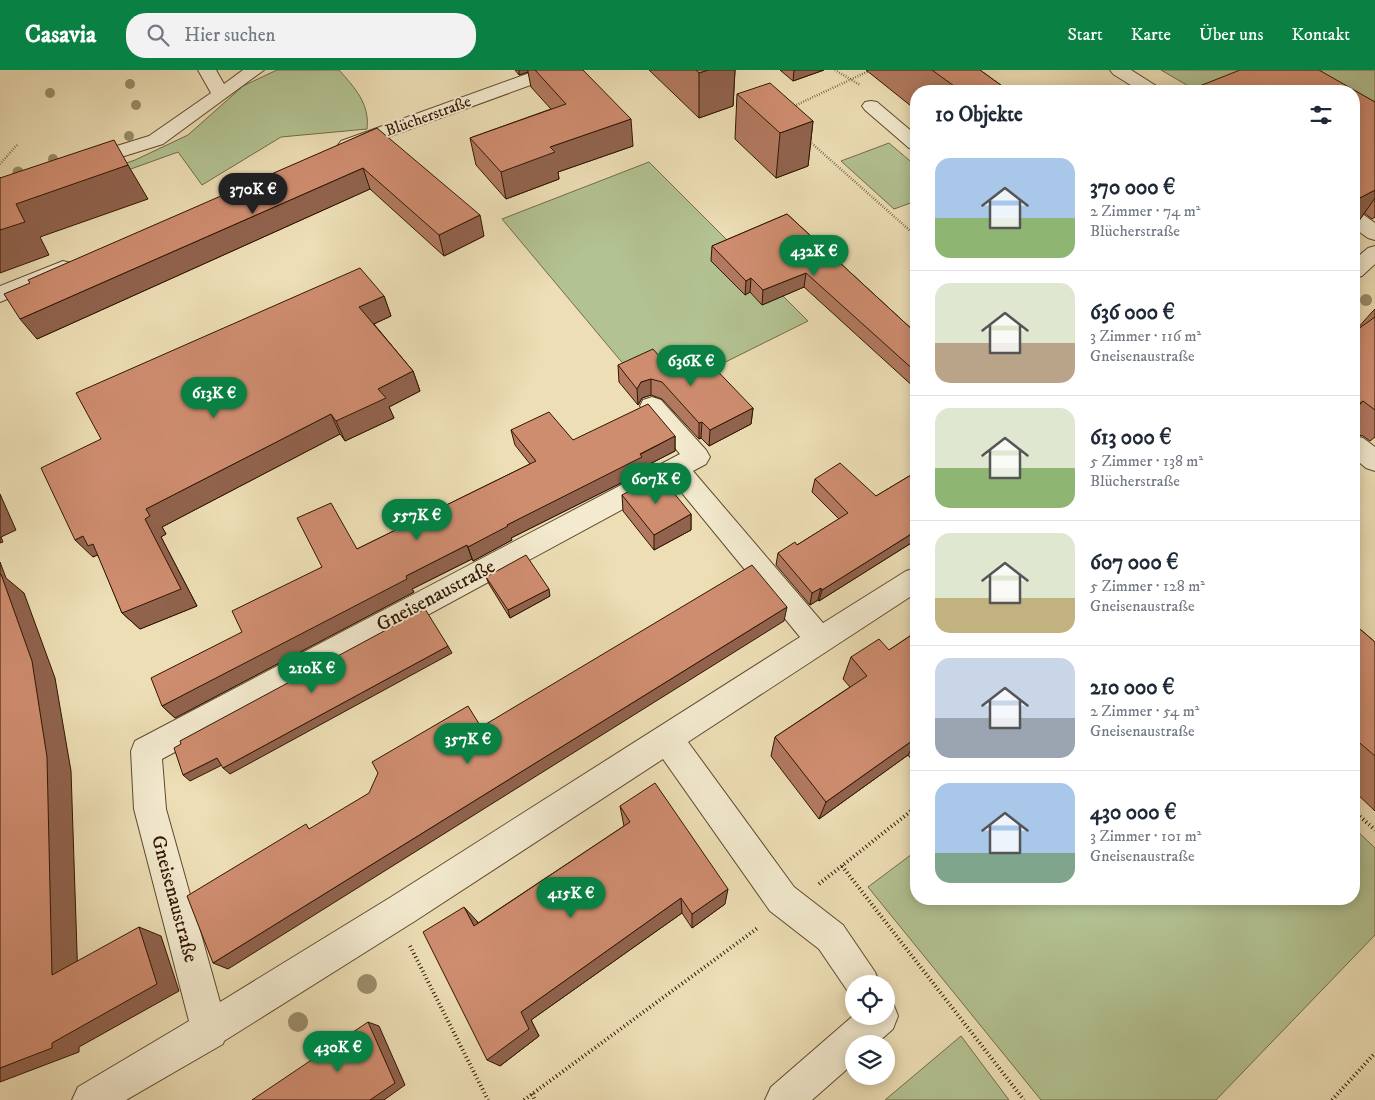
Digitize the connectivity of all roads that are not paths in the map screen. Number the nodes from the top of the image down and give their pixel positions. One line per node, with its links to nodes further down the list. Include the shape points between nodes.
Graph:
1 (208, 70): 6 (street)
2 (255, 70): 6 (street)
3 (555, 70): 9 (street, Blücherstraße)
4 (1118, 70): 5 (street)
5 (1142, 85)
6 (220, 94): 10 (street, via 156,140)
7 (871, 106): 8 (street)
8 (910, 139)
9 (328, 152)
10 (64, 169)
11 (1360, 222): 12 (street)
12 (1375, 233)
13 (1375, 253): 15 (street)
14 (82, 260): 16 (street)
15 (1360, 266)
16 (0, 295)
17 (652, 406): 20 (street, via 697,457)
18 (1360, 450): 19 (street)
19 (1375, 461)
20 (676, 468): 22 (street); 26 (street, Gneisenaustraße, via 146,751 150,809)
21 (910, 583): 22 (street)
22 (820, 640): 23 (street)
23 (668, 740): 24 (street, via 782,899 831,937); 26 (street)
24 (858, 975)
25 (870, 1025): 28 (street)
26 (210, 1031): 27 (street)
27 (91, 1100)
28 (784, 1100)

